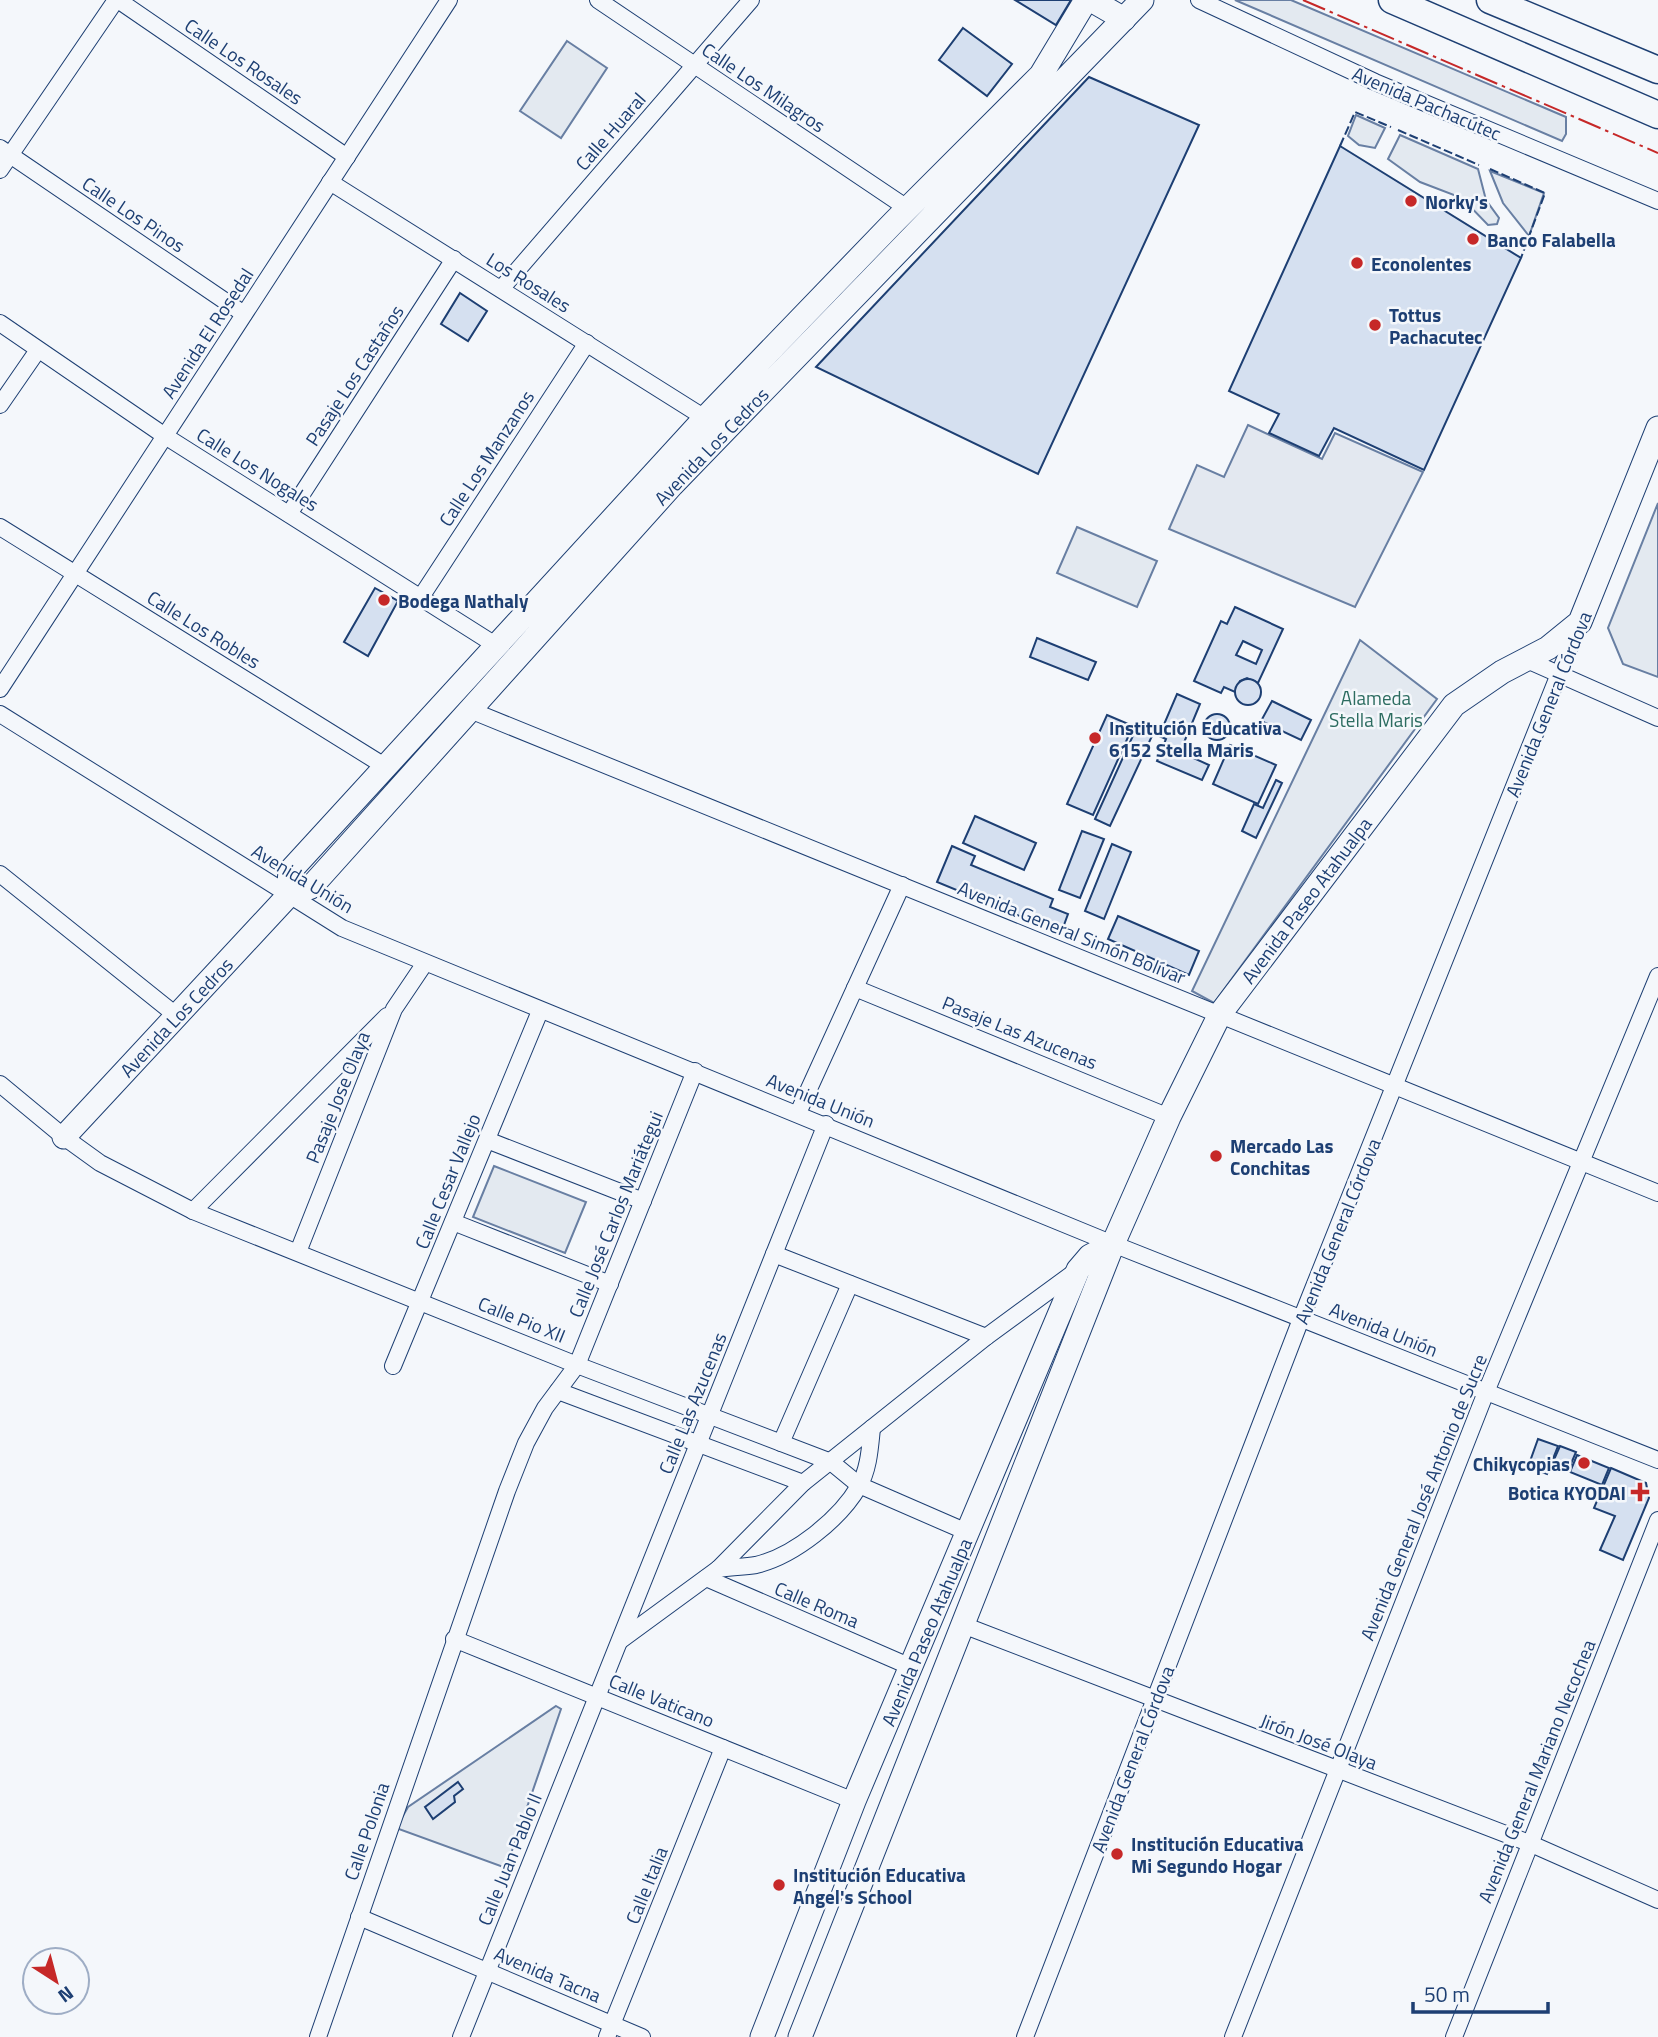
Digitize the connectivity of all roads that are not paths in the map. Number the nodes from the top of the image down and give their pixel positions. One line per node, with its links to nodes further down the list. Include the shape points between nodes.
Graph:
1 (117, 0): 14 (street); 15 (street, Calle Los Rosales)
2 (449, 0): 15 (street, Avenida El Rosedal)
3 (598, 0): 11 (street, Calle Los Milagros)
4 (751, 0): 11 (street, Calle Huaral)
5 (1089, 0): 10 (street); 19 (street, Avenida Los Cedros, via 1041,75)
6 (1142, 0): 10 (street, Avenida Los Cedros)
7 (1199, 0): 18 (street, Avenida Pachacútec, via 1375,82)
8 (1392, 0): 13 (main road)
9 (1490, 0): 12 (main road)
10 (1124, 19): 39 (street, Avenida Los Cedros, via 672,485)
11 (695, 66): 19 (street, Calle Los Milagros); 21 (street, Calle Huaral)
12 (1658, 70)
13 (1658, 115)
14 (5, 152): 16 (street); 22 (street, Calle Los Pinos)
15 (347, 157): 17 (street, Avenida El Rosedal)
16 (0, 170)
17 (330, 182): 20 (street, Los Rosales); 22 (street, Avenida El Rosedal)
18 (1658, 201)
19 (907, 208): 27 (street, Avenida Los Cedros)
20 (454, 260): 21 (street, Los Rosales); 30 (street, Pasaje Los Castaños)
21 (501, 289): 24 (street, Los Rosales)
22 (244, 314): 29 (street, Avenida El Rosedal)
23 (0, 323): 25 (street, Calle Los Nogales)
24 (587, 343): 27 (street, Los Rosales); 33 (street, Calle Los Manzanos)
25 (38, 350): 26 (street); 29 (street, Calle Los Nogales)
26 (0, 405)
27 (705, 418): 35 (street, Avenida Los Cedros)
28 (1658, 428): 34 (street, Avenida General Córdova)
29 (165, 436): 30 (street, Calle Los Nogales); 32 (street, Avenida El Rosedal)
30 (289, 514): 33 (street, Calle Los Nogales)
31 (0, 527): 32 (street, Calle Los Robles)
32 (75, 573): 38 (street, Avenida El Rosedal); 42 (street, Calle Los Robles)
33 (421, 597): 35 (street, Calle Los Nogales)
34 (1580, 622): 36 (street, Avenida Paseo Atahualpa); 37 (street, Avenida General Córdova)
35 (497, 646): 42 (street, Avenida Los Cedros)
36 (1527, 660): 37 (street); 51 (street, Avenida Paseo Atahualpa, via 1454,705)
37 (1559, 676): 41 (street); 55 (street, Avenida General Córdova)
38 (0, 689)
39 (470, 710): 44 (street, Avenida General Simón Bolívar); 45 (street, Avenida Los Cedros, via 311,887)
40 (0, 714): 45 (street, Avenida Unión)
41 (1658, 718)
42 (386, 767): 45 (street, Avenida Los Cedros, via 290,871)
43 (0, 874): 52 (street)
44 (902, 885): 48 (street); 51 (street, Avenida General Simón Bolívar)
45 (288, 897): 46 (street, Avenida Unión, via 342,928); 52 (street, Avenida Los Cedros)
46 (425, 963): 49 (street, Pasaje Jose Olaya); 50 (street, Avenida Unión)
47 (1658, 976): 61 (street, Avenida General José Antonio de Sucre)
48 (855, 988): 56 (street); 57 (street, Pasaje Las Azucenas)
49 (394, 1009): 64 (street); 67 (street, Pasaje Jose Olaya)
50 (540, 1011): 53 (street, Avenida Unión); 60 (street, Calle Cesar Vallejo)
51 (1220, 1014): 55 (street, Avenida General Simón Bolívar); 57 (street, Avenida Paseo Atahualpa)
52 (177, 1016): 59 (street, Avenida Los Cedros)
53 (695, 1072): 56 (street, Avenida Unión); 63 (street, Calle José Carlos Mariátegui)
54 (0, 1084): 59 (street, Calle Pio XII)
55 (1396, 1087): 61 (street, Avenida General Simón Bolívar); 73 (street, Avenida General Córdova)
56 (798, 1113): 58 (street, Avenida Unión)
57 (1169, 1116): 66 (street, Avenida Paseo Atahualpa)
58 (826, 1124): 66 (street, Avenida Unión); 68 (street, Calle Las Azucenas)
59 (64, 1137): 64 (street, Calle Pio XII, via 141,1186)
60 (487, 1140): 63 (street); 65 (street, Calle Cesar Vallejo)
61 (1583, 1162): 62 (street, Avenida General Simón Bolívar); 78 (street, Avenida General José Antonio de Sucre)
62 (1658, 1193)
63 (643, 1201): 70 (street, Calle José Carlos Mariátegui)
64 (193, 1211): 67 (street, Calle Pio XII)
65 (453, 1222): 70 (street); 72 (street, Calle Cesar Vallejo)
66 (1113, 1244): 69 (street, Avenida Paseo Atahualpa, via 1090,1256); 73 (street, Avenida Unión); 90 (street, Avenida Paseo Atahualpa)
67 (298, 1252): 72 (street, Calle Pio XII)
68 (774, 1254): 71 (street); 79 (street, Calle Las Azucenas)
69 (1078, 1269): 74 (street); 88 (street, Avenida Paseo Atahualpa)
70 (610, 1284): 75 (street, Calle José Carlos Mariátegui)
71 (850, 1284): 74 (street); 81 (street)
72 (421, 1300): 75 (street, Calle Pio XII); 76 (street, Calle Cesar Vallejo)
73 (1301, 1319): 78 (street, Avenida Unión); 95 (street, Avenida General Córdova)
74 (986, 1337): 80 (street)
75 (577, 1365): 77 (street, Calle José Carlos Mariátegui); 79 (street, Calle Pio XII)
76 (393, 1366)
77 (558, 1391): 82 (street); 91 (street, Calle José Carlos Mariátegui, via 526,1443)
78 (1486, 1392): 83 (street, Avenida Unión); 97 (street, Avenida General José Antonio de Sucre)
79 (710, 1416): 81 (street, Calle Pio XII); 82 (street, Calle Las Azucenas)
80 (872, 1428): 84 (street); 86 (street)
81 (781, 1443): 84 (street, Calle Pio XII)
82 (698, 1444): 85 (street); 92 (street, Calle Las Azucenas)
83 (1658, 1460)
84 (831, 1462): 85 (street); 86 (street, Calle Pio XII)
85 (803, 1483): 89 (street)
86 (859, 1485): 88 (street, Calle Pio XII); 89 (street, via 822,1527 787,1551 757,1564)
87 (1658, 1520): 99 (street, Avenida General Mariano Necochea)
88 (967, 1532): 93 (street, Avenida Paseo Atahualpa)
89 (712, 1574): 92 (street); 93 (street, Calle Roma)
90 (963, 1625): 95 (street, Jirón José Olaya); 108 (street, Avenida Paseo Atahualpa)
91 (454, 1639): 94 (street, Calle Vaticano); 101 (street, Calle Polonia)
92 (619, 1641): 94 (street, Calle Las Azucenas)
93 (911, 1667): 98 (street, Avenida Paseo Atahualpa)
94 (597, 1697): 96 (street, Calle Vaticano); 102 (street, Calle Juan Pablo II)
95 (1154, 1701): 97 (street, Jirón José Olaya); 109 (street, Avenida General Córdova)
96 (723, 1748): 98 (street, Calle Vaticano); 103 (street, Calle Italia)
97 (1337, 1771): 99 (street, Jirón José Olaya); 110 (street, Avenida General José Antonio de Sucre)
98 (854, 1801): 107 (street, Avenida Paseo Atahualpa)
99 (1529, 1843): 100 (street, Jirón José Olaya); 111 (street, Avenida General Mariano Necochea)
100 (1658, 1900)
101 (359, 1917): 102 (street, Avenida Tacna); 104 (street, Calle Polonia)
102 (487, 1971): 103 (street, Avenida Tacna); 105 (street, Calle Juan Pablo II)
103 (610, 2031): 106 (street, Avenida Tacna)
104 (318, 2037)
105 (461, 2037)
106 (642, 2037)
107 (762, 2037)
108 (800, 2037)
109 (1025, 2037)
110 (1233, 2037)
111 (1454, 2037)

